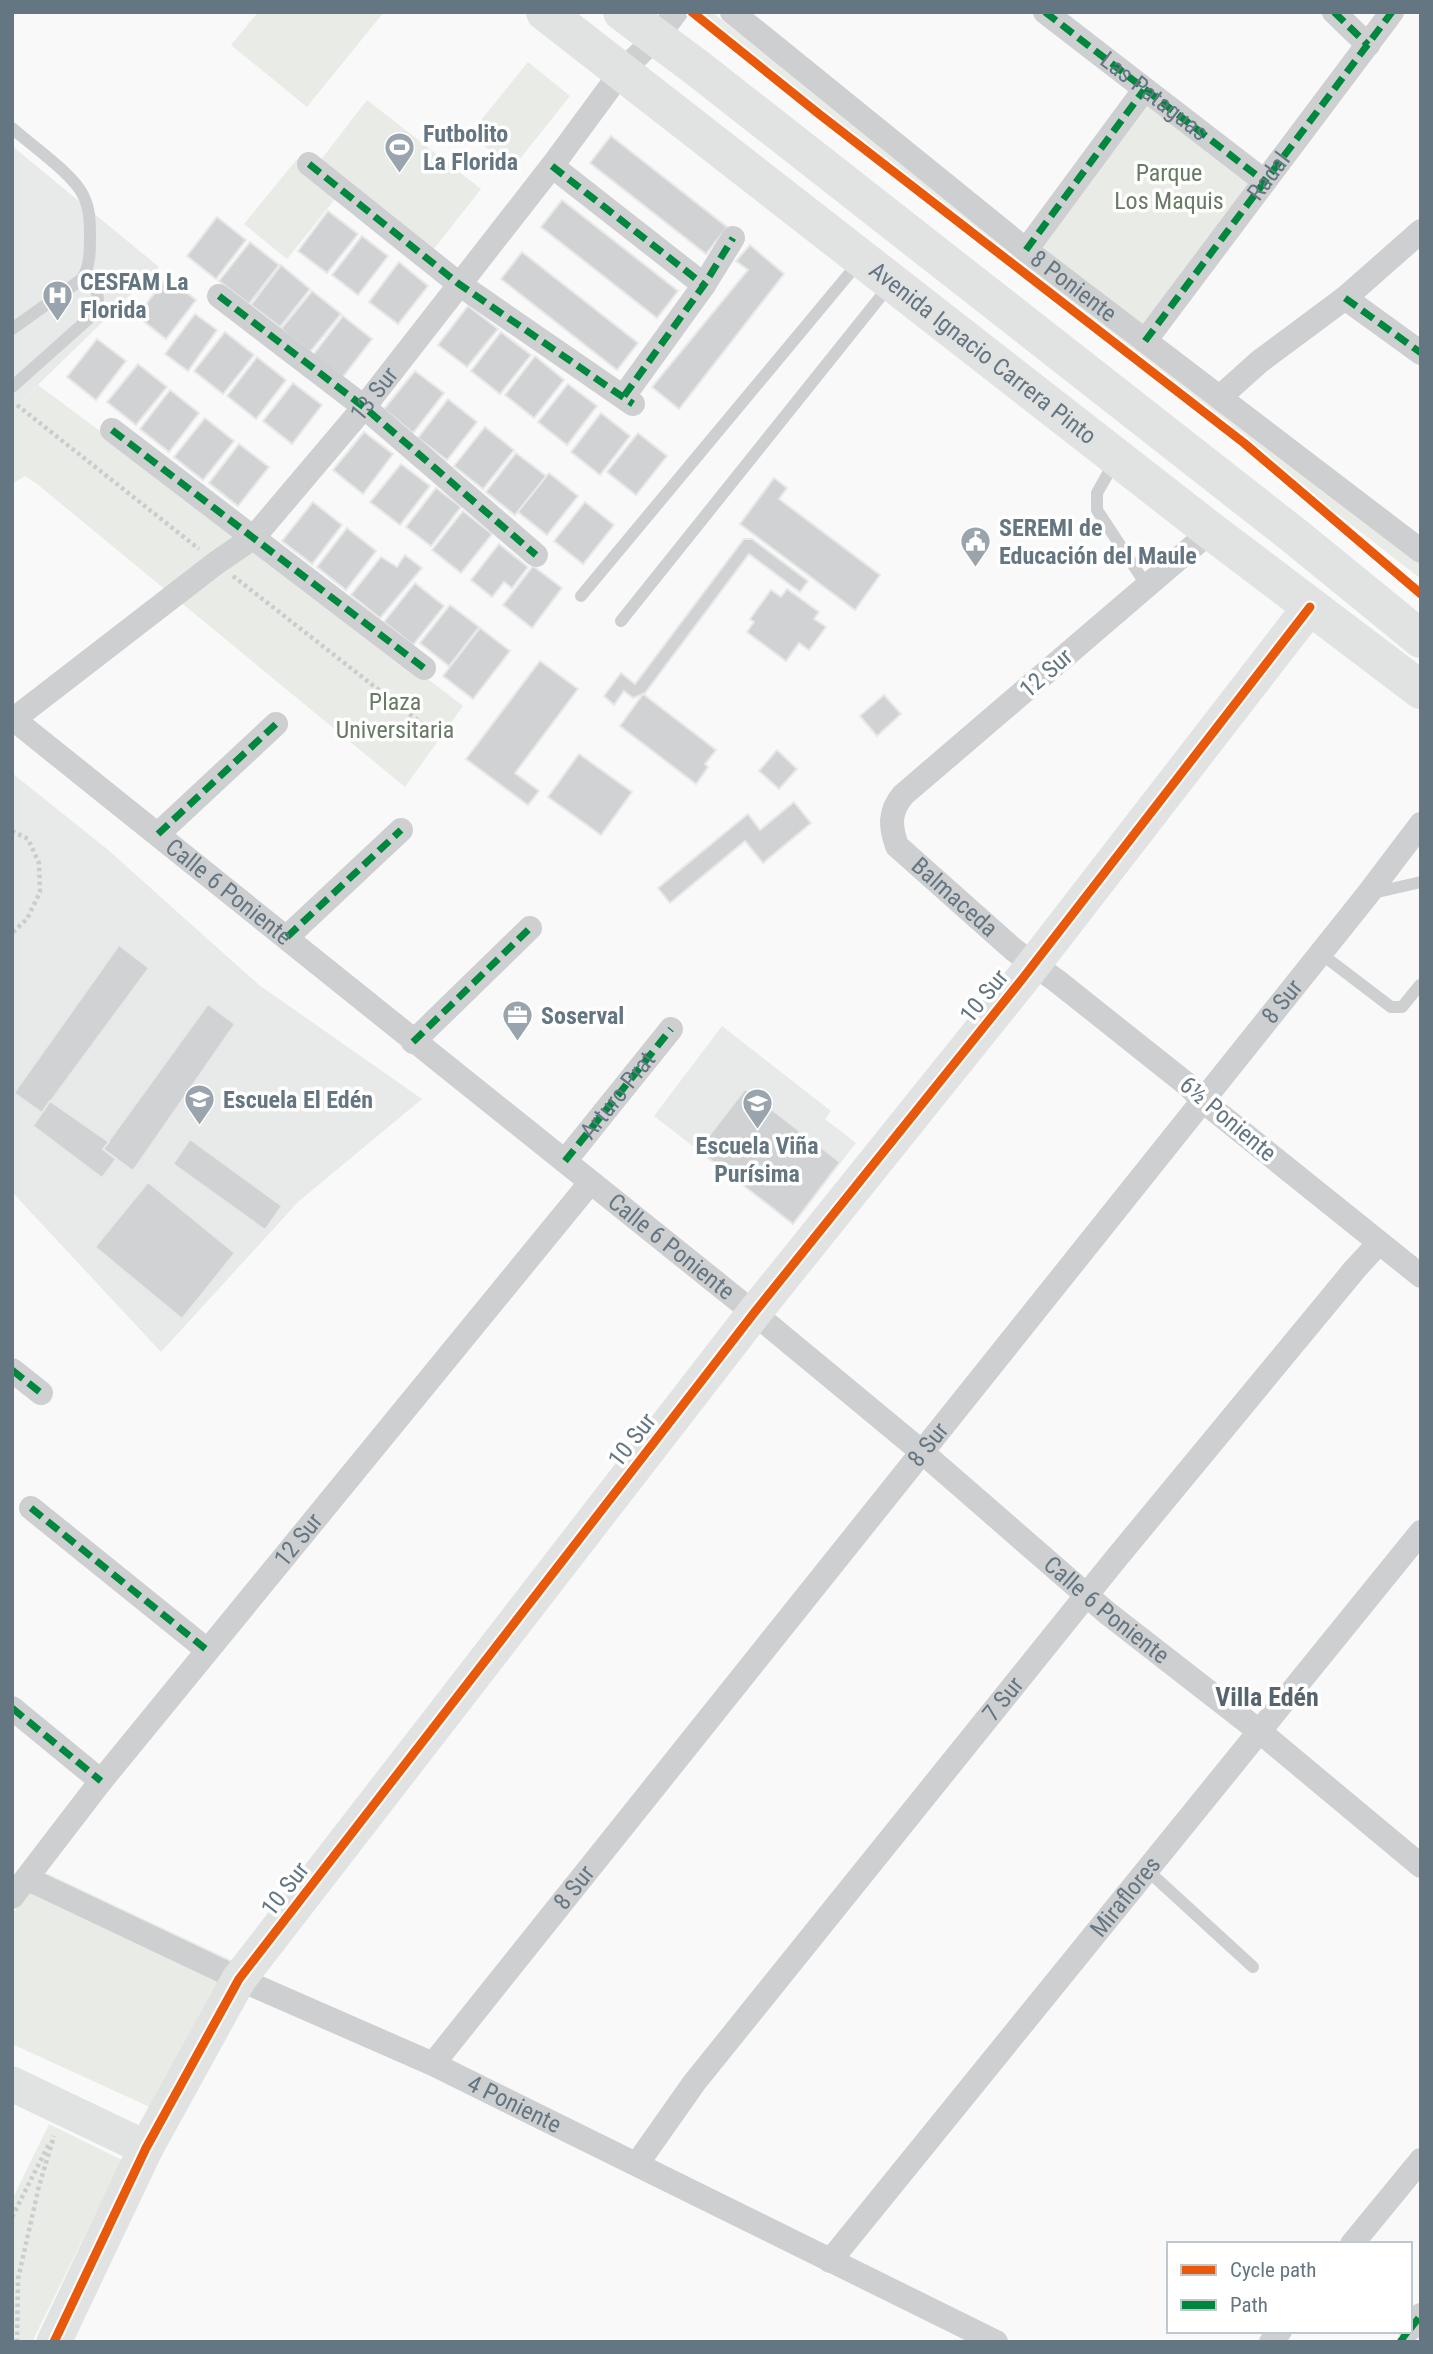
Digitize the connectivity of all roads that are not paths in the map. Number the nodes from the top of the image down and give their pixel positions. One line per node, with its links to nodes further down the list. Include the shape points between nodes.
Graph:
1 (545, 12): 9 (main road, Avenida Ignacio Carrera Pinto)
2 (622, 12): 7 (main road, Avenida Ignacio Carrera Pinto)
3 (732, 12): 17 (street, 8 Poniente)
4 (1045, 12): 10 (street, Las Pataguas)
5 (1334, 12): 8 (street)
6 (1392, 12): 8 (street, Radal)
7 (666, 24): 9 (street, 13 Sur); 41 (main road, Avenida Ignacio Carrera Pinto)
8 (1368, 45): 14 (street, Radal)
9 (622, 71): 13 (street, 13 Sur); 18 (main road, Avenida Ignacio Carrera Pinto)
10 (1144, 90): 14 (street, Las Pataguas); 17 (street)
11 (12, 128): 19 (lane, via 83,194 89,218)
12 (309, 164): 21 (street)
13 (552, 166): 21 (street, 13 Sur); 22 (street)
14 (1264, 181): 26 (street, Radal)
15 (1421, 231): 24 (street)
16 (733, 238): 22 (street)
17 (1026, 250): 26 (street, 8 Poniente)
18 (861, 259): 20 (main road, Avenida Ignacio Carrera Pinto); 38 (lane)
19 (87, 270): 25 (lane, via 71,288); 28 (lane, via 99,294 94,313)
20 (892, 283): 32 (main road, Avenida Ignacio Carrera Pinto); 40 (lane)
21 (459, 284): 22 (street, via 628,400); 30 (street, 13 Sur)
22 (704, 285)
23 (219, 296): 30 (street)
24 (1345, 298): 27 (street); 29 (street)
25 (12, 329)
26 (1145, 341): 29 (street, 8 Poniente)
27 (1421, 353)
28 (12, 387)
29 (1220, 397): 35 (street, 8 Poniente)
30 (364, 407): 34 (street, 13 Sur); 36 (street)
31 (112, 430): 34 (street)
32 (1117, 458): 33 (main road, Avenida Ignacio Carrera Pinto); 37 (lane, via 1097,493 1097,510)
33 (1211, 531): 37 (street, 12 Sur); 39 (main road, Avenida Ignacio Carrera Pinto)
34 (254, 537): 42 (street); 44 (street, 13 Sur)
35 (1421, 551)
36 (536, 555)
37 (1147, 586): 46 (street, 12 Sur, via 903,795 894,805)
38 (581, 596)
39 (1310, 607): 43 (main road, Avenida Ignacio Carrera Pinto); 55 (street, 10 Sur)
40 (621, 621)
41 (1421, 639)
42 (424, 668)
43 (1421, 690)
44 (13, 718): 49 (street, Calle 6 Poniente)
45 (276, 724): 49 (street)
46 (891, 820): 55 (street, Balmaceda, via 897,846)
47 (1421, 824): 51 (street, 8 Sur)
48 (401, 830): 53 (street)
49 (158, 834): 53 (street, Calle 6 Poniente)
50 (1421, 882): 51 (lane)
51 (1368, 894): 54 (street, 8 Sur)
52 (530, 928): 58 (street)
53 (287, 937): 58 (street, Calle 6 Poniente)
54 (1320, 953): 56 (lane, via 1391,1007 1402,1007); 59 (street, 8 Sur)
55 (1033, 964): 59 (street, 6½ Poniente); 64 (street, 10 Sur)
56 (1420, 985)
57 (671, 1029): 60 (street, Arturo Prat)
58 (413, 1042): 60 (street, Calle 6 Poniente)
59 (1203, 1101): 62 (street, 6½ Poniente); 67 (street, 8 Sur)
60 (565, 1161): 61 (street, Calle 6 Poniente)
61 (590, 1183): 64 (street, Calle 6 Poniente); 71 (street, 12 Sur)
62 (1378, 1244): 63 (street, 6½ Poniente); 70 (street, 7 Sur)
63 (1421, 1276)
64 (754, 1314): 67 (street, Calle 6 Poniente); 79 (street, 10 Sur)
65 (12, 1370): 66 (street)
66 (41, 1392)
67 (922, 1452): 70 (street, Calle 6 Poniente); 80 (street, 8 Sur)
68 (31, 1508): 71 (street)
69 (1421, 1532): 73 (street, Miraflores)
70 (1088, 1595): 73 (street, Calle 6 Poniente); 84 (street, 7 Sur, via 703,2072)
71 (207, 1650): 74 (street, 12 Sur)
72 (12, 1708): 74 (street)
73 (1259, 1731): 75 (street, Calle 6 Poniente); 76 (street, Miraflores)
74 (101, 1781): 77 (street, 12 Sur)
75 (1421, 1866)
76 (1147, 1870): 78 (lane); 86 (street, Miraflores)
77 (17, 1884): 79 (street, 4 Poniente)
78 (1253, 1967)
79 (239, 1979): 80 (street, 4 Poniente); 82 (street, 10 Sur)
80 (433, 2064): 84 (street, 4 Poniente)
81 (12, 2084): 82 (street)
82 (146, 2148): 87 (street, 10 Sur)
83 (1421, 2160): 85 (street)
84 (637, 2164): 86 (street, 4 Poniente)
85 (1354, 2242)
86 (830, 2261): 88 (street, 4 Poniente)
87 (54, 2342)
88 (996, 2342)

